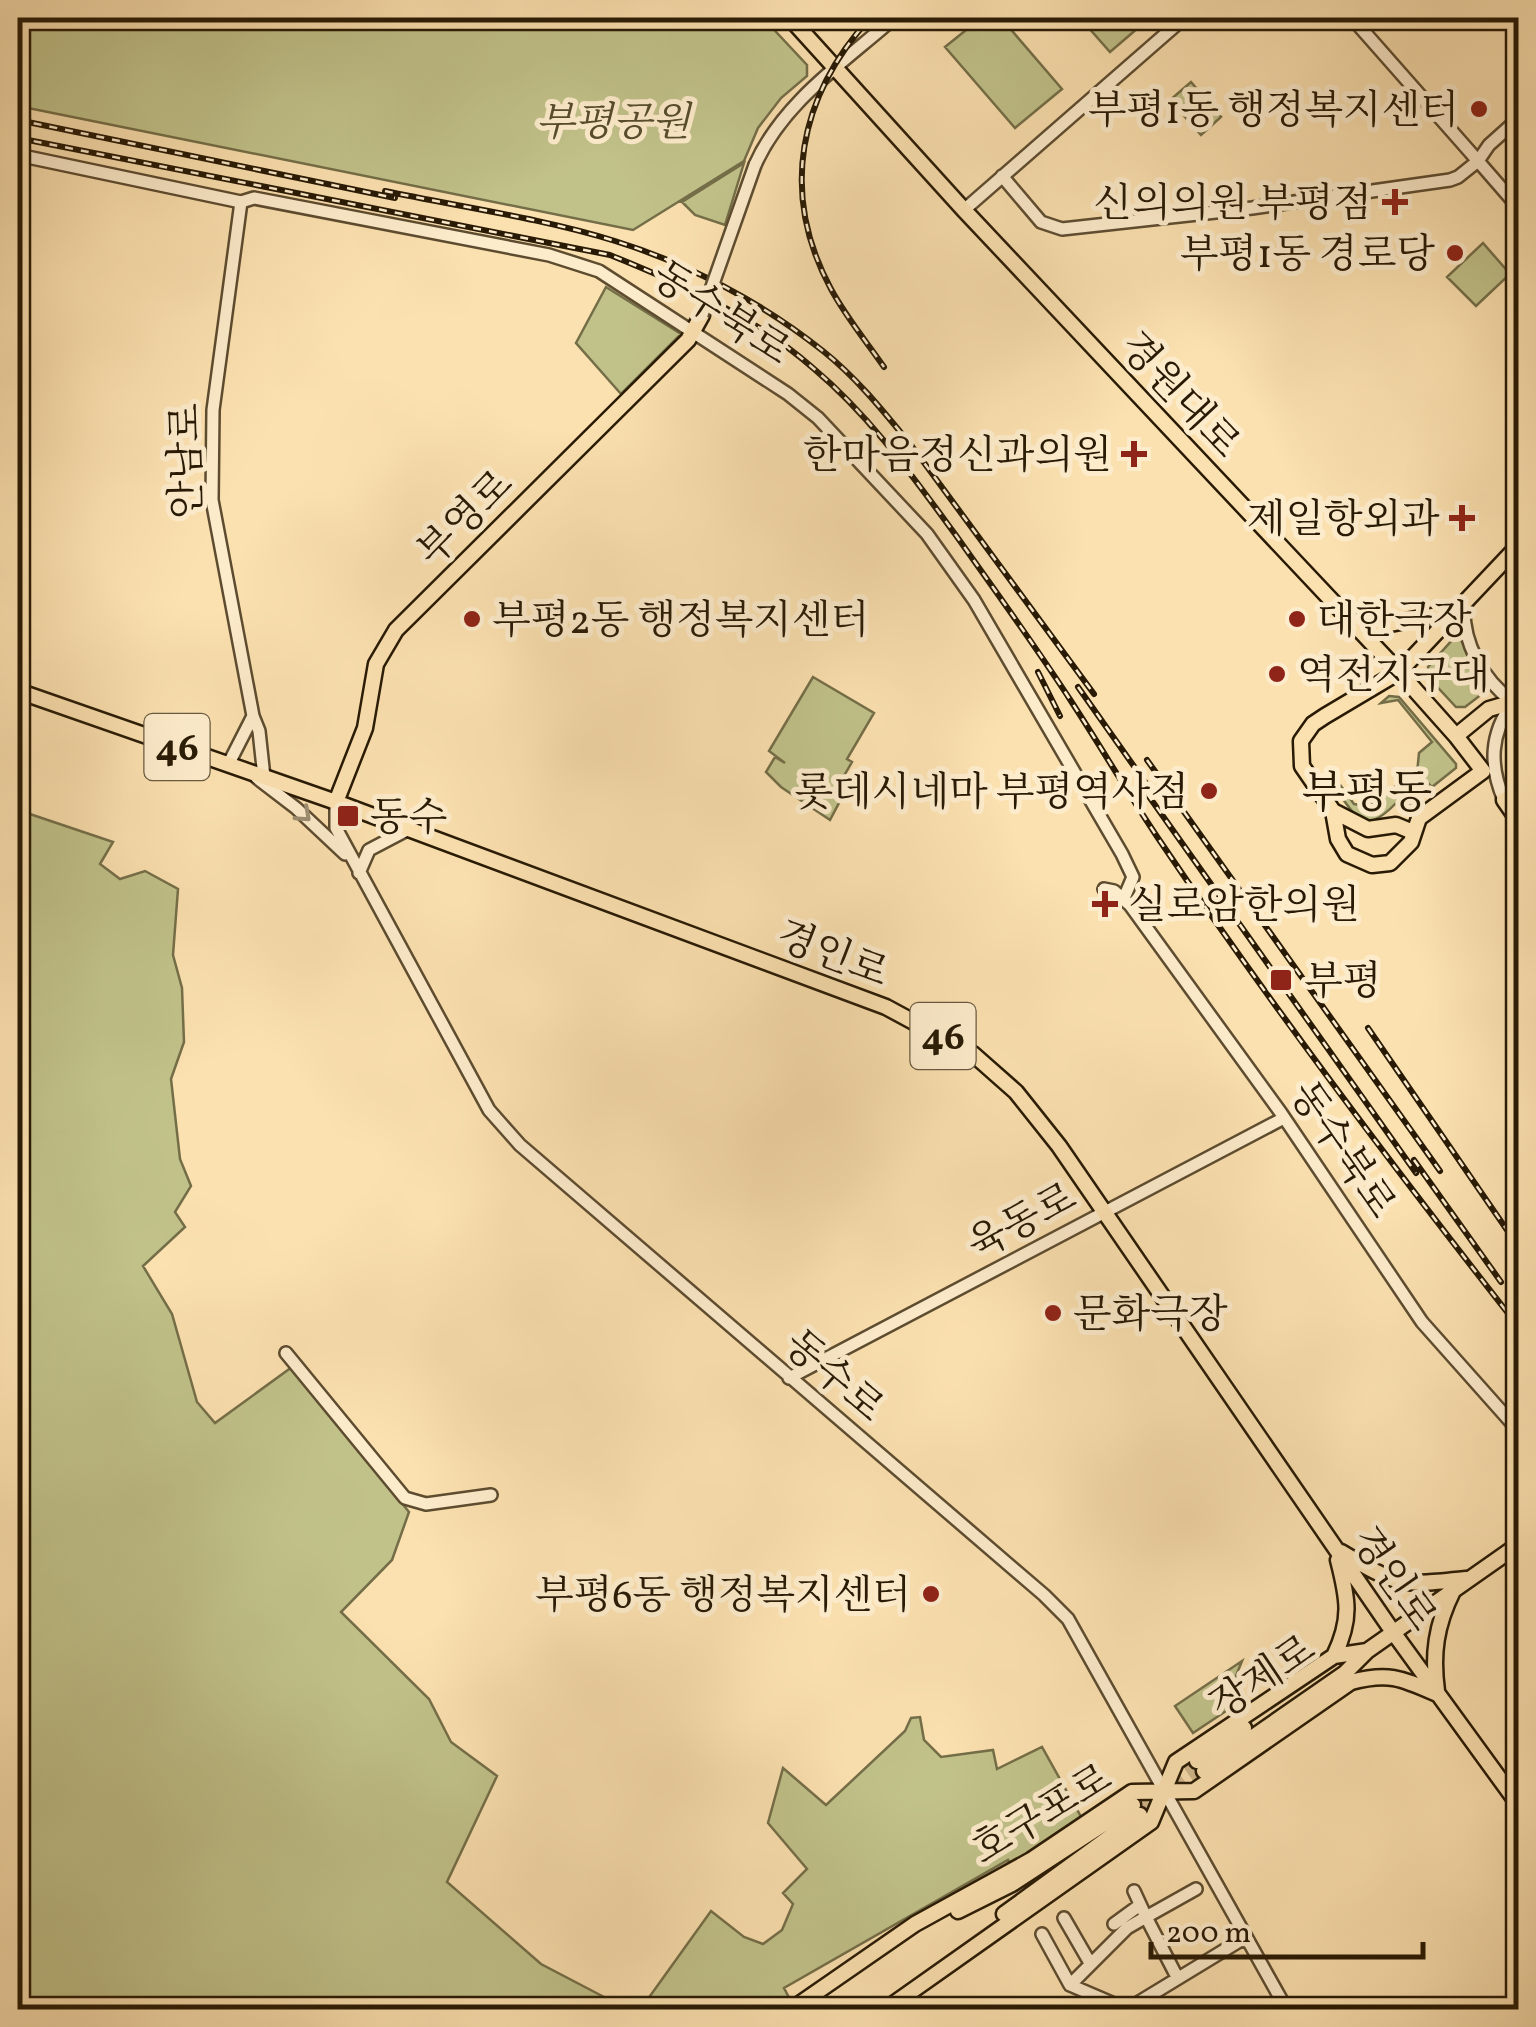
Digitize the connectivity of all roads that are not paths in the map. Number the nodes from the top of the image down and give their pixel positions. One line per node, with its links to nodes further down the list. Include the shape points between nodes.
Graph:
1 (790, 18): 5 (main road, 경원대로)
2 (894, 18): 5 (street)
3 (1184, 18): 9 (street)
4 (1352, 18): 8 (street)
5 (836, 68): 12 (main road, 경원대로); 13 (street, bridge, via 767,138)
6 (1518, 119): 8 (street)
7 (18, 155): 10 (street, 동수북로)
8 (1478, 160): 9 (street, via 1446,180 1068,229 1041,222); 11 (street)
9 (1002, 176): 12 (street)
10 (241, 202): 14 (street, 동수북로, via 254,198 566,260 599,271); 21 (street, 안남로, via 213,410 212,500)
11 (1518, 207)
12 (964, 210): 17 (main road, 경원대로)
13 (702, 315): 14 (main road, 부영로)
14 (693, 332): 27 (main road, 부영로, via 396,630 376,664 365,728); 34 (street, 동수북로, via 818,418 927,534 1096,804 1133,877)
15 (1518, 546): 16 (main road)
16 (1461, 607): 17 (main road, via 1380,626); 18 (main road); 20 (street, via 1466,638 1492,684)
17 (1346, 618): 18 (main road, 경원대로)
18 (1399, 672): 22 (main road, 경원대로); 28 (main road, via 1313,724 1301,742 1302,766)
19 (18, 691): 23 (main road, 경인로 / 46)
20 (1516, 702): 22 (main road, via 1488,709); 26 (street, via 1504,715 1492,752)
21 (253, 716): 23 (street); 25 (street, 안남로)
22 (1456, 736): 24 (main road, 경원대로)
23 (228, 765): 25 (main road, 경인로 / 46)
24 (1482, 771): 26 (street, 경원대로); 31 (main road, via 1424,813)
25 (257, 775): 27 (main road, 경인로 / 46); 32 (street, one-way to 32)
26 (1504, 800): 29 (main road, 경원대로)
27 (336, 802): 30 (main road, 경인로 / 46); 32 (street, 동수로, via 336,828)
28 (1334, 812): 31 (main road, via 1368,830 1396,825); 31 (main road, via 1341,846 1372,866 1390,863)
29 (1518, 820)
30 (408, 829): 32 (street, via 369,850); 36 (main road, 경인로 / 46, via 926,1026 973,1054 1016,1092)
31 (1413, 832)
32 (357, 868): 38 (street, 동수로, via 488,1110)
33 (1104, 888): 34 (street, 동수북로)
34 (1124, 898): 35 (street, 동수북로)
35 (1284, 1118): 36 (street, 육동로); 39 (street, 동수북로, via 1422,1322)
36 (1104, 1212): 38 (street, 육동로); 42 (main road, 경인로 / 46)
37 (286, 1353): 40 (street, via 404,1498 426,1504)
38 (789, 1378): 51 (street, 동수로, via 1068,1619)
39 (1518, 1430)
40 (491, 1496)
41 (1518, 1545): 43 (main road, 장제로)
42 (1336, 1549): 43 (main road, via 1401,1584); 45 (main road, 경인로 / 46); 47 (main road, via 1348,1595 1347,1630)
43 (1471, 1578): 44 (main road, 장제로)
44 (1453, 1590): 45 (main road, 장제로); 49 (main road, via 1433,1660)
45 (1393, 1632): 46 (main road, 장제로); 49 (main road, 경인로 / 46)
46 (1366, 1650): 47 (main road); 48 (main road); 50 (main road, 장제로, via 1338,1662)
47 (1334, 1656): 51 (main road, via 1176,1762)
48 (1351, 1682): 49 (main road, via 1403,1678); 51 (main road, via 1194,1792)
49 (1438, 1694): 52 (main road, 경인로 / 46)
50 (1200, 1766)
51 (1164, 1791): 59 (street, 동수로); 60 (main road, 호구포로, via 1132,1792); 64 (main road, 호구포로, via 1151,1822)
52 (1518, 1804)
53 (1196, 1888): 55 (street)
54 (1134, 1891): 55 (street)
55 (1143, 1911): 57 (street); 61 (street); 62 (street)
56 (1064, 1918): 61 (street)
57 (1114, 1924)
58 (1042, 1934): 63 (street)
59 (1246, 1936): 62 (street); 68 (street, 동수로)
60 (876, 1952): 64 (main road, 호구포로, via 1012,1884 1136,1810); 65 (main road, 호구포로)
61 (1090, 1963): 63 (street)
62 (1177, 1977): 66 (street)
63 (1070, 1986): 66 (street)
64 (906, 1993): 67 (main road, 호구포로)
65 (798, 2005)
66 (1126, 2009)
67 (886, 2010)
68 (1287, 2010)

